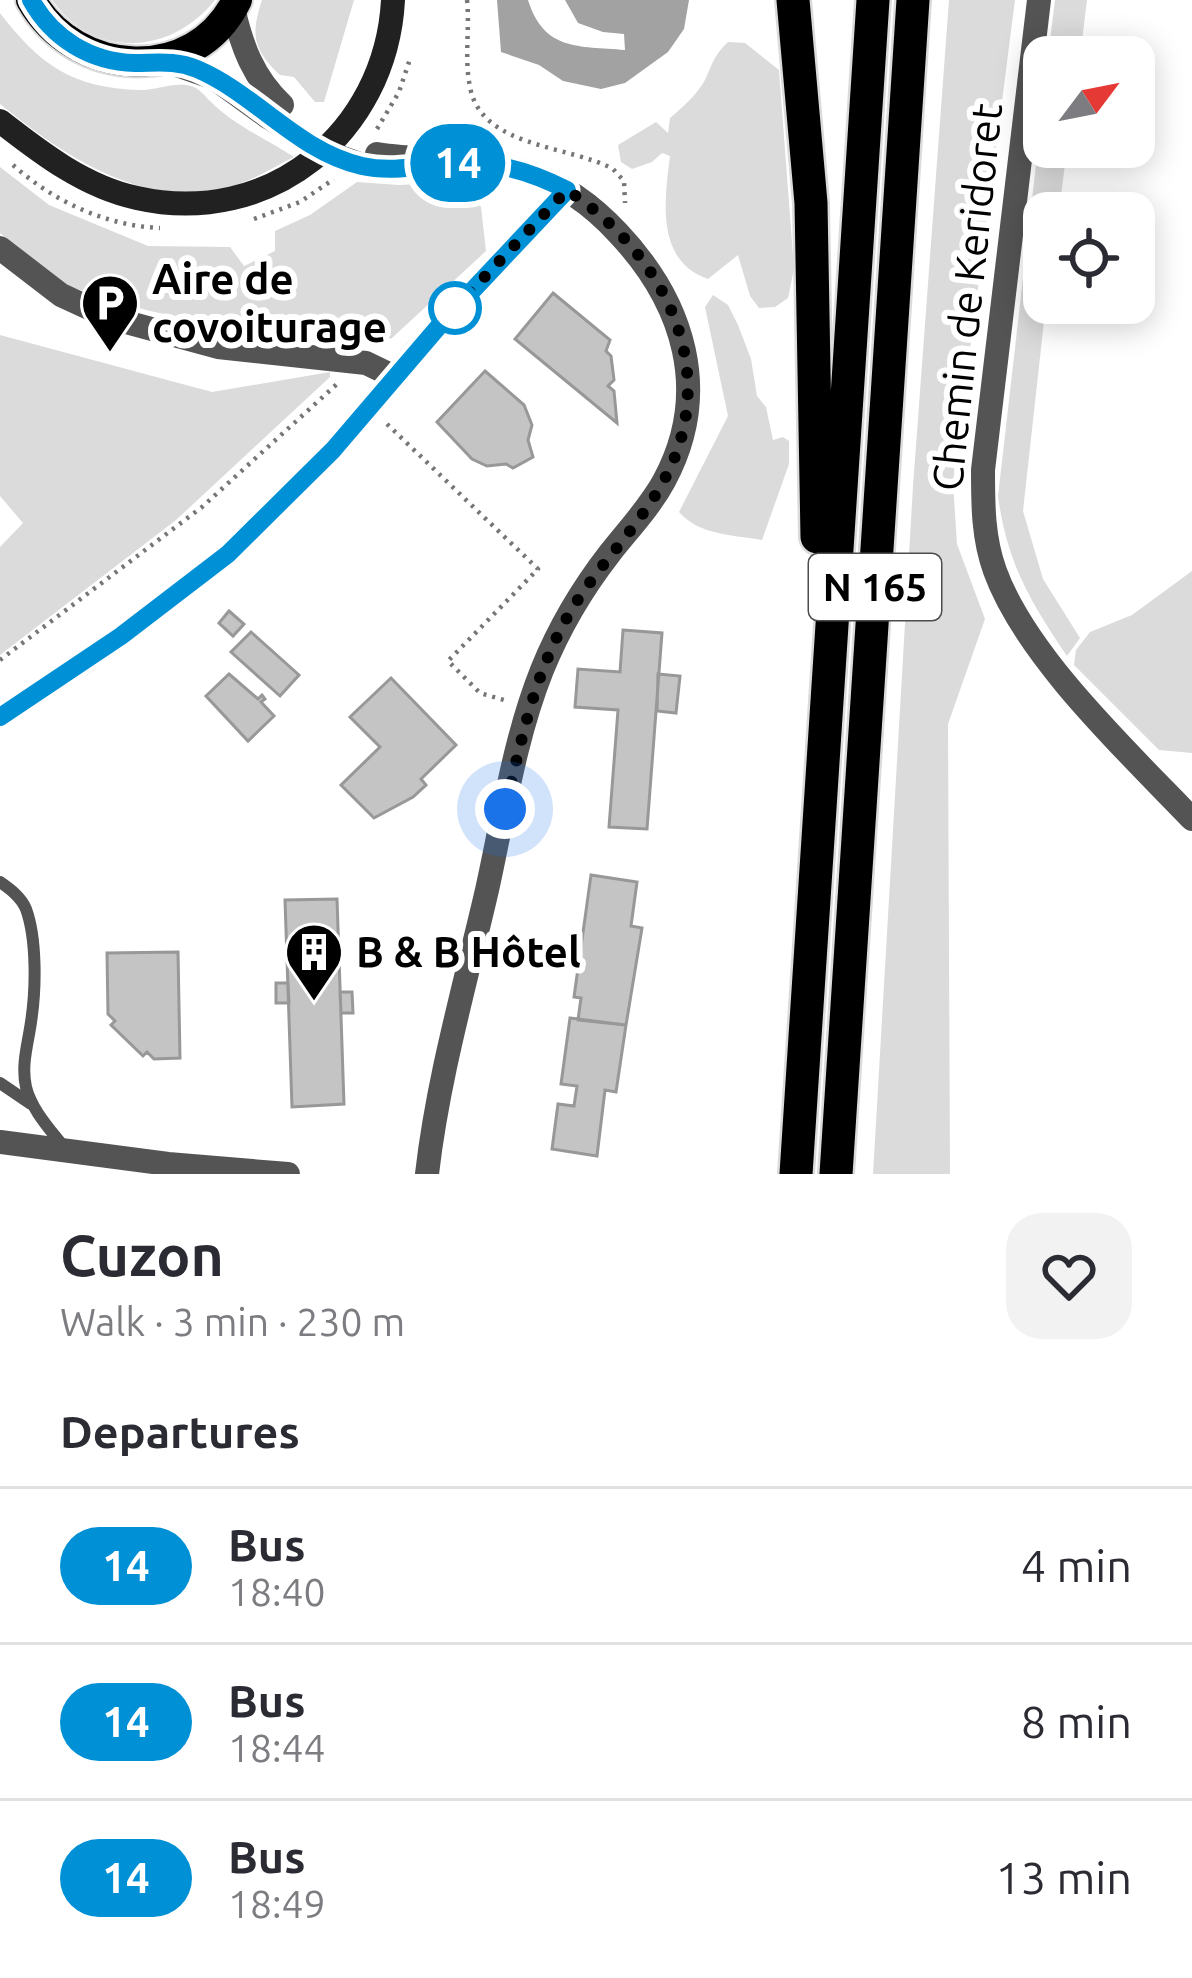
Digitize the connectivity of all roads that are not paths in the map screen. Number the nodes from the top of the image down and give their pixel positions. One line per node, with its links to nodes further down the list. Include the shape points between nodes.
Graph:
1 (31, 0): 8 (main road, via 57,33 88,54)
2 (393, 0): 10 (main road, via 383,61 358,113 282,181 233,198 178,203 120,193 64,167)
3 (793, 0): 15 (highway, via 813,262)
4 (873, 0): 15 (highway, N 165)
5 (913, 0): 25 (highway, N 165)
6 (1039, 0): 16 (street, Chemin de Keridoret, via 983,470 986,543 1027,631)
7 (235, 4): 8 (main road, via 203,41); 9 (street, via 247,58)
8 (162, 60): 9 (street, via 200,70)
9 (275, 111): 11 (street, via 371,160 517,169)
10 (0, 121)
11 (567, 190): 13 (street); 23 (street, via 646,263 672,308 689,370 688,408 665,479 564,622 530,707 438,1095)
12 (0, 248): 13 (street, via 61,296 111,318 218,347 354,361)
13 (395, 376): 14 (street, via 333,450 201,578)
14 (0, 717)
15 (820, 799): 24 (highway, N 165)
16 (1192, 819)
17 (0, 882): 19 (lane, via 26,910 31,939 23,1070)
18 (0, 1083): 19 (lane)
19 (31, 1104): 21 (lane)
20 (0, 1142): 21 (street)
21 (67, 1151): 22 (street)
22 (288, 1174)
23 (428, 1174)
24 (796, 1174)
25 (836, 1174)

